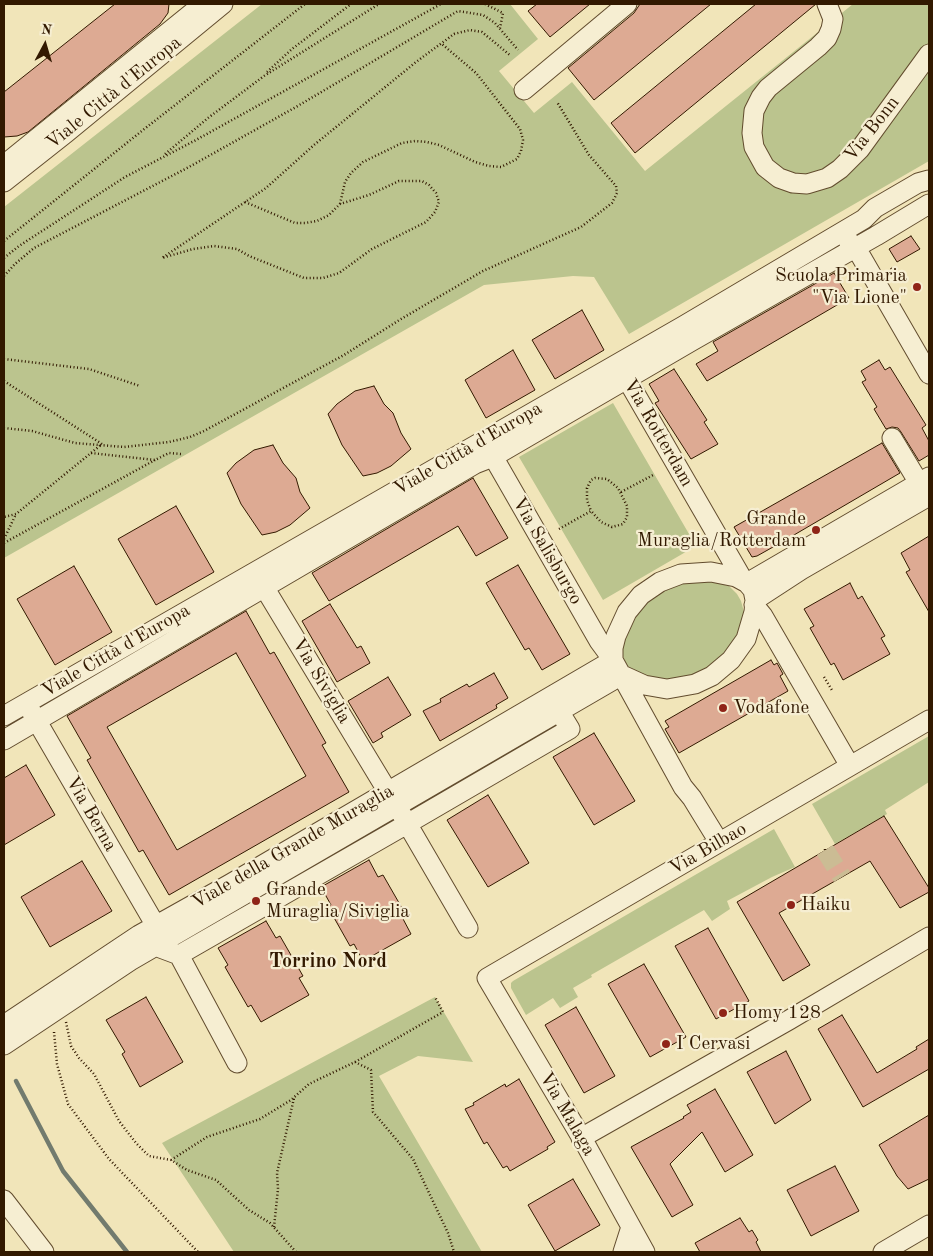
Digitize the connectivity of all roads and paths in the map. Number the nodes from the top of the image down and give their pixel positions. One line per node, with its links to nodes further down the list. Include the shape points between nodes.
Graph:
1 (305, 4): 24 (path)
2 (351, 4): 14 (path, via 292,48)
3 (379, 4): 14 (path)
4 (441, 4): 17 (path)
5 (484, 4): 9 (path, via 503,13)
6 (627, 4): 15 (street)
7 (827, 4): 12 (street, Via Bonn, via 833,19 827,38 768,88 754,111 752,133 756,154 769,171 783,180 807,184 840,169 860,149)
8 (214, 5): 18 (street, Viale Città d'Europa)
9 (500, 29): 11 (path); 28 (path, via 483,15 458,11 189,167 34,248)
10 (442, 44): 13 (path, via 454,34 470,30 482,32); 20 (path); 21 (path, via 476,72 520,129 523,140 517,159 501,167 490,166 439,145 415,141 402,143 362,162 345,182)
11 (518, 50)
12 (929, 54)
13 (511, 56)
14 (264, 76): 17 (path)
15 (524, 90)
16 (556, 102): 38 (path, via 589,155 616,186 617,193 612,203 596,217 561,237 483,271 344,355 204,432 169,442 124,447)
17 (160, 158): 26 (path, via 104,190)
18 (6, 170)
19 (929, 180): 23 (street, Viale Città d'Europa, via 875,208)
20 (245, 202): 21 (path, via 295,224 317,221); 21 (path, via 162,258 214,246 237,249 304,278 322,278 339,273 372,249 426,222 439,202 429,185 422,180 410,180)
21 (340, 204)
22 (929, 204): 25 (street, Viale Città d'Europa)
23 (846, 230): 25 (street); 31 (street, Viale Città d'Europa)
24 (4, 241)
25 (852, 250): 31 (street, Viale Città d'Europa); 32 (street, via 859,253)
26 (4, 258)
27 (891, 268): 29 (path)
28 (4, 276)
29 (898, 280)
30 (4, 358): 34 (path, via 89,369)
31 (623, 371): 37 (street, Viale Città d'Europa); 41 (street, Viale Città d'Europa); 53 (street, Via Rotterdam)
32 (929, 374)
33 (4, 381): 38 (path)
34 (140, 386)
35 (4, 428): 38 (path, via 32,431 75,443)
36 (892, 438): 44 (street)
37 (484, 441): 41 (street, Via Salisburgo); 52 (street, Viale Città d'Europa)
38 (102, 444): 39 (path)
39 (91, 453): 42 (path); 47 (path)
40 (181, 454): 42 (path, via 170,453)
41 (493, 458): 52 (street, Viale Città d'Europa, via 475,464); 54 (street, Via Salisburgo)
42 (155, 460): 51 (path)
43 (656, 474): 45 (path)
44 (926, 485): 53 (street, via 809,565)
45 (621, 492): 46 (path, via 606,479 591,480 587,493); 46 (path, via 628,512 623,524 616,527 606,524)
46 (591, 511): 49 (path)
47 (16, 514): 48 (path); 50 (path)
48 (4, 517)
49 (559, 528)
50 (4, 539)
51 (4, 543)
52 (259, 579): 57 (street, Viale Città d'Europa); 61 (street, Viale Città d'Europa); 64 (street, Via Siviglia)
53 (750, 592): 54 (street, via 750,626 742,646 725,666 707,679 667,688 644,685); 54 (street, via 724,574 696,572 670,577 654,585 638,598 624,618 613,648); 63 (street, Via Rotterdam)
54 (617, 668): 58 (street, Viale della Grande Muraglia); 64 (street, Viale della Grande Muraglia); 66 (street, Via Salisburgo, via 683,787)
55 (824, 677): 56 (path)
56 (833, 692)
57 (26, 703): 59 (street, Viale Città d'Europa); 61 (street, Via Berna)
58 (559, 711): 64 (street, Viale della Grande Muraglia); 65 (street, via 570,729)
59 (4, 716)
60 (929, 720): 63 (street, Via Bilbao)
61 (37, 721): 62 (street, Viale Città d'Europa); 67 (street, Via Berna)
62 (4, 740)
63 (850, 766): 66 (street, Via Bilbao)
64 (392, 799): 65 (street, Via Siviglia); 67 (street, Viale della Grande Muraglia); 70 (street, Viale della Grande Muraglia)
65 (408, 824): 68 (street, Via Siviglia); 71 (street)
66 (719, 842): 72 (street, Via Bilbao)
67 (156, 926): 74 (street, Viale della Grande Muraglia, via 118,948)
68 (468, 928)
69 (929, 937): 80 (street)
70 (155, 946): 71 (street); 74 (street, Viale della Grande Muraglia)
71 (179, 955): 78 (street)
72 (487, 978): 80 (street, Via Malaga)
73 (435, 997): 77 (path, via 443,1012)
74 (54, 1005): 75 (street, Viale della Grande Muraglia); 76 (street); 81 (path, via 71,1046 94,1074 136,1143 149,1156); 87 (path, via 56,1064 68,1104 109,1159)
75 (4, 1025)
76 (4, 1045)
77 (355, 1062): 79 (path, via 308,1084); 89 (path, via 371,1070 373,1112 413,1159)
78 (237, 1063)
79 (294, 1097): 81 (path, via 260,1119 207,1137); 84 (path, via 277,1173)
80 (582, 1138): 85 (street, Via Malaga)
81 (171, 1160): 84 (path, via 187,1170 216,1180 249,1210)
82 (4, 1200): 86 (street)
83 (929, 1225): 92 (street)
84 (274, 1227): 88 (path)
85 (631, 1228): 90 (street); 91 (street, Via Malaga)
86 (44, 1252)
87 (198, 1252)
88 (296, 1252)
89 (454, 1252)
90 (623, 1252)
91 (645, 1252)
92 (883, 1252)

